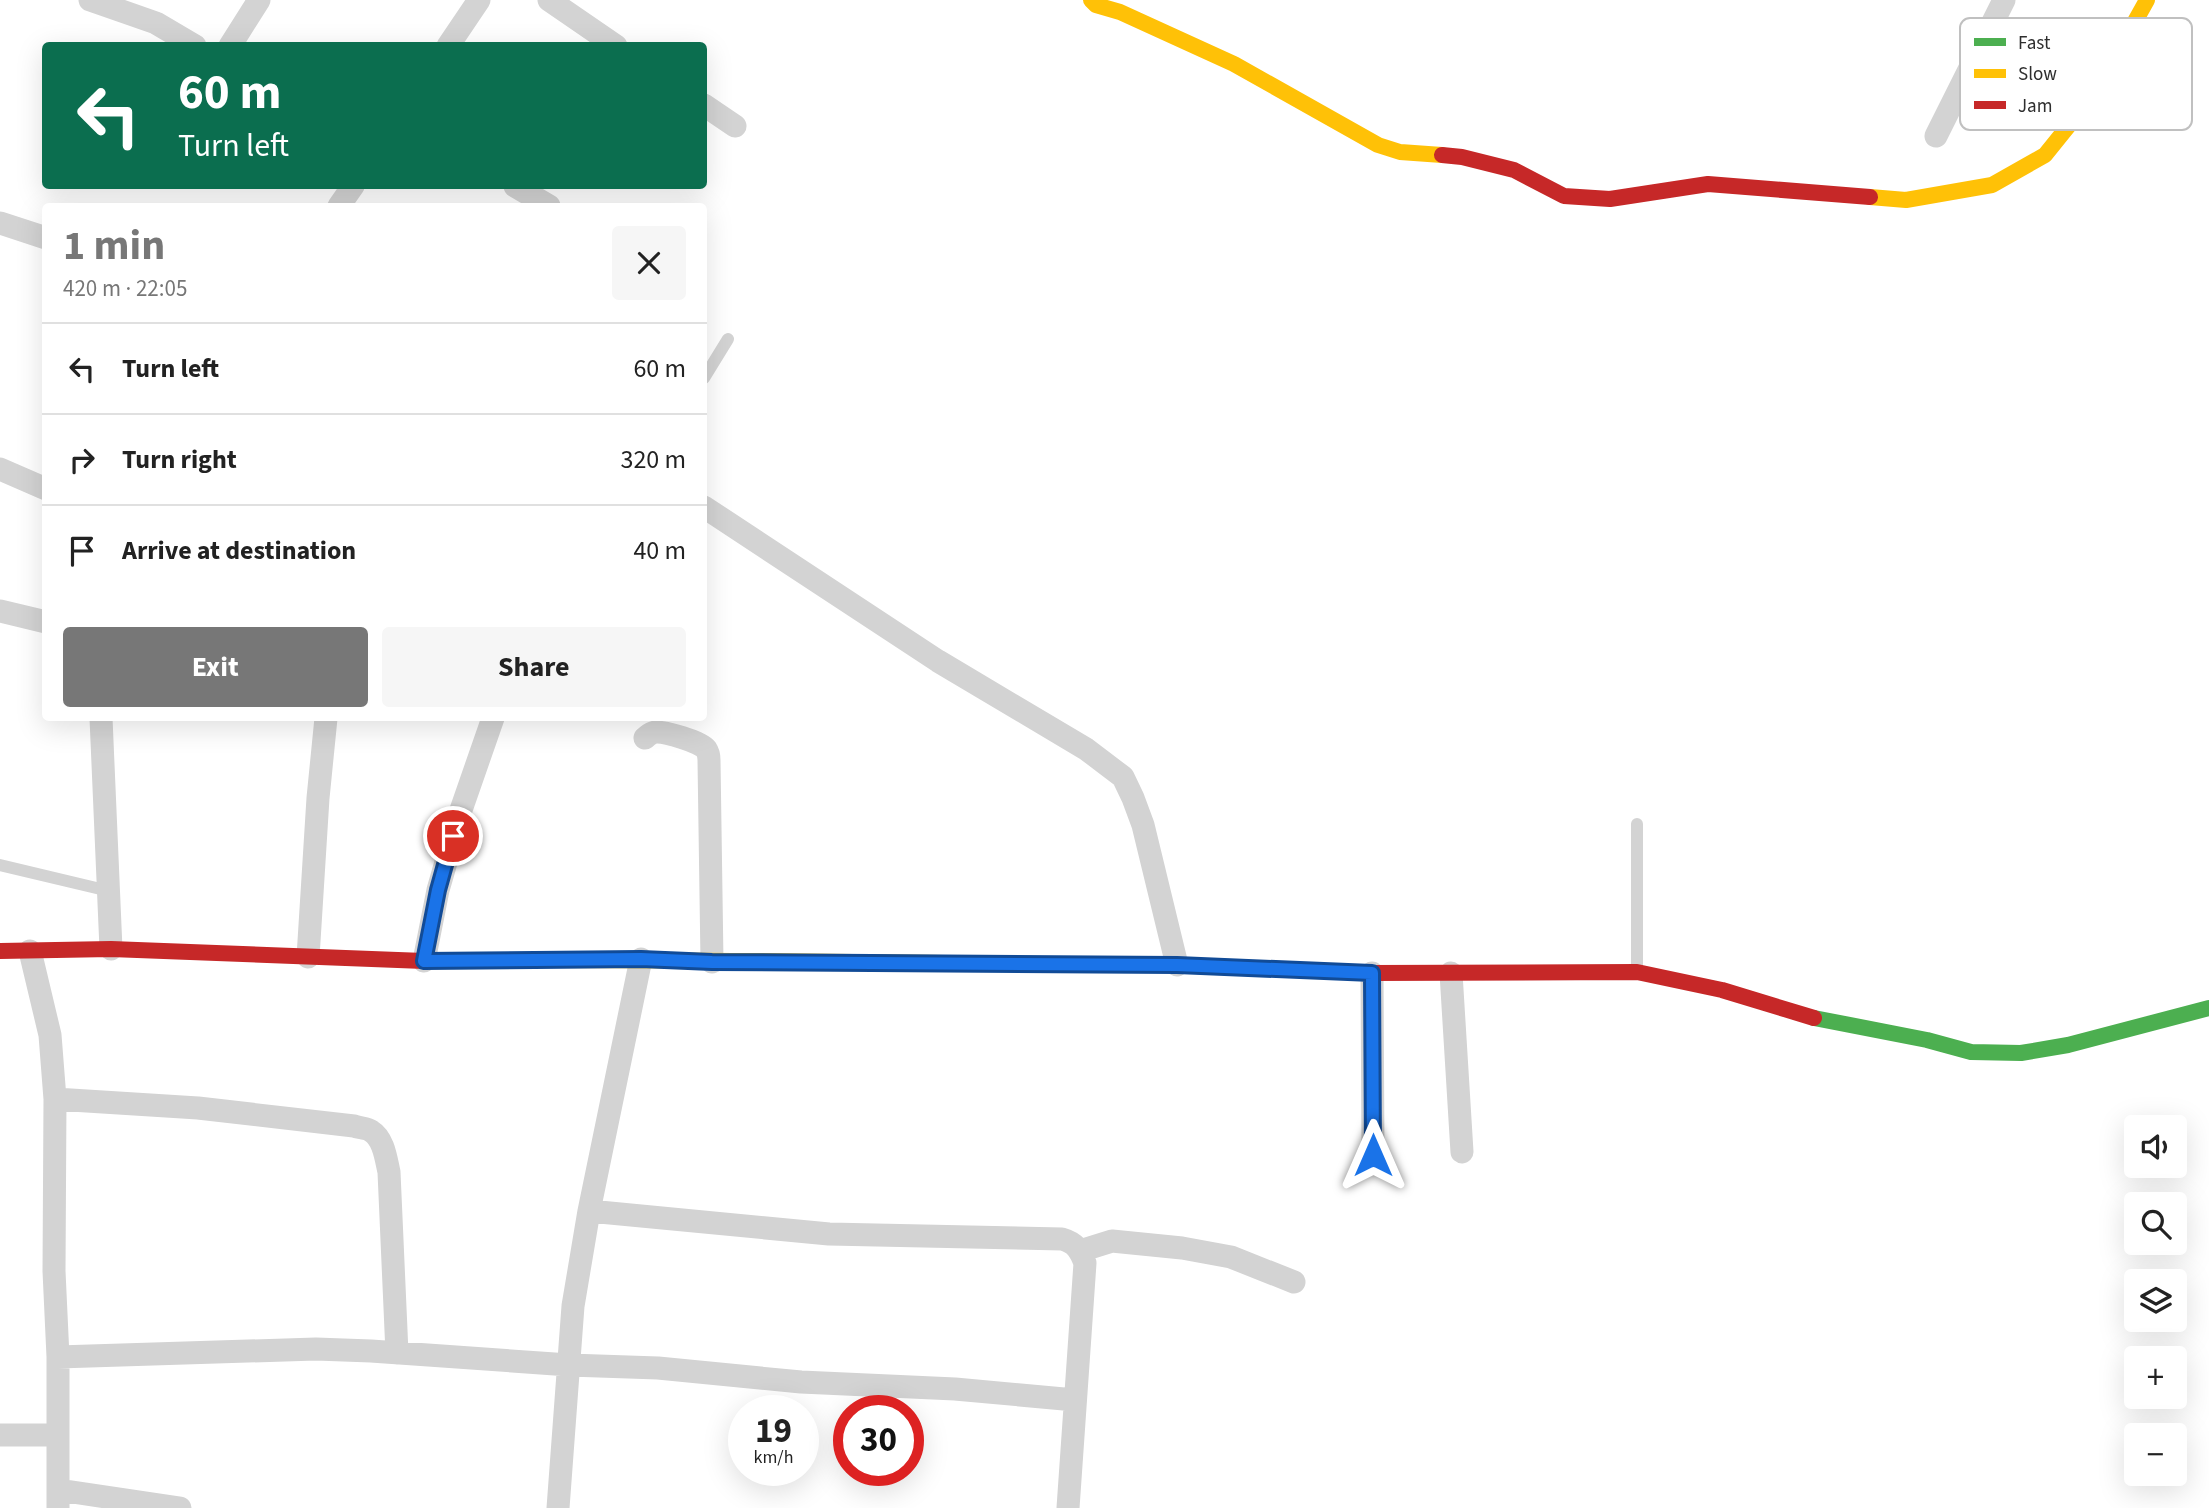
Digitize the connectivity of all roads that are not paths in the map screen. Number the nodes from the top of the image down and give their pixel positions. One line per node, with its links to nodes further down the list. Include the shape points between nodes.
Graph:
1 (90, 0): 10 (street, via 156,23)
2 (259, 0): 11 (street)
3 (479, 0): 12 (street)
4 (549, 0): 13 (street)
5 (1091, 0): 17 (street, via 1234,64 1378,145 1514,170 1564,196 1610,199 1708,184 1906,200 1992,185 2045,155)
6 (2004, 0): 8 (street)
7 (2147, 0): 9 (street)
8 (1995, 18)
9 (2137, 18)
10 (188, 42)
11 (233, 42)
12 (451, 42)
13 (610, 42)
14 (1960, 88): 18 (street)
15 (707, 106): 16 (street)
16 (735, 126)
17 (2065, 130)
18 (1936, 136)
19 (519, 189): 20 (street)
20 (544, 203)
21 (0, 223): 22 (street)
22 (42, 237)
23 (728, 339): 24 (lane)
24 (707, 372)
25 (0, 470): 26 (street)
26 (42, 487)
27 (707, 510): 44 (street, via 938,661 1086,749 1123,777 1143,825)
28 (0, 611): 29 (street)
29 (42, 621)
30 (101, 721): 36 (street)
31 (326, 721): 40 (street)
32 (492, 721): 42 (street, via 438,890)
33 (645, 738): 43 (street, via 663,732 698,743 708,753)
34 (1637, 824): 46 (lane)
35 (0, 865): 36 (lane)
36 (109, 891): 37 (street)
37 (111, 949): 39 (street); 40 (street)
38 (0, 951): 39 (street)
39 (30, 951): 49 (street, via 50,1035)
40 (308, 957): 42 (street)
41 (641, 959): 42 (street); 43 (street); 52 (street)
42 (424, 961)
43 (712, 962): 44 (street)
44 (1177, 965): 47 (street)
45 (1451, 972): 46 (street); 47 (street); 50 (street)
46 (1637, 972): 48 (street, via 1722,990 1800,1015 1971,1052 2021,1053 2068,1045)
47 (1372, 973): 51 (street)
48 (2209, 1008)
49 (55, 1099): 55 (street, via 198,1108 371,1131 382,1146 389,1172); 56 (street)
50 (1462, 1152)
51 (1373, 1155)
52 (589, 1211): 53 (street, via 829,1234 1062,1239); 57 (street, via 573,1306)
53 (1080, 1251): 54 (street, via 1112,1241 1182,1248 1231,1257); 58 (street, via 1085,1263)
54 (1294, 1282)
55 (397, 1353): 56 (street, via 316,1349); 57 (street)
56 (58, 1357): 60 (street)
57 (569, 1365): 58 (street); 63 (street)
58 (1075, 1400): 64 (street)
59 (0, 1435): 60 (street)
60 (58, 1435): 61 (street)
61 (58, 1499): 62 (street)
62 (180, 1508)
63 (558, 1508)
64 (1068, 1508)

